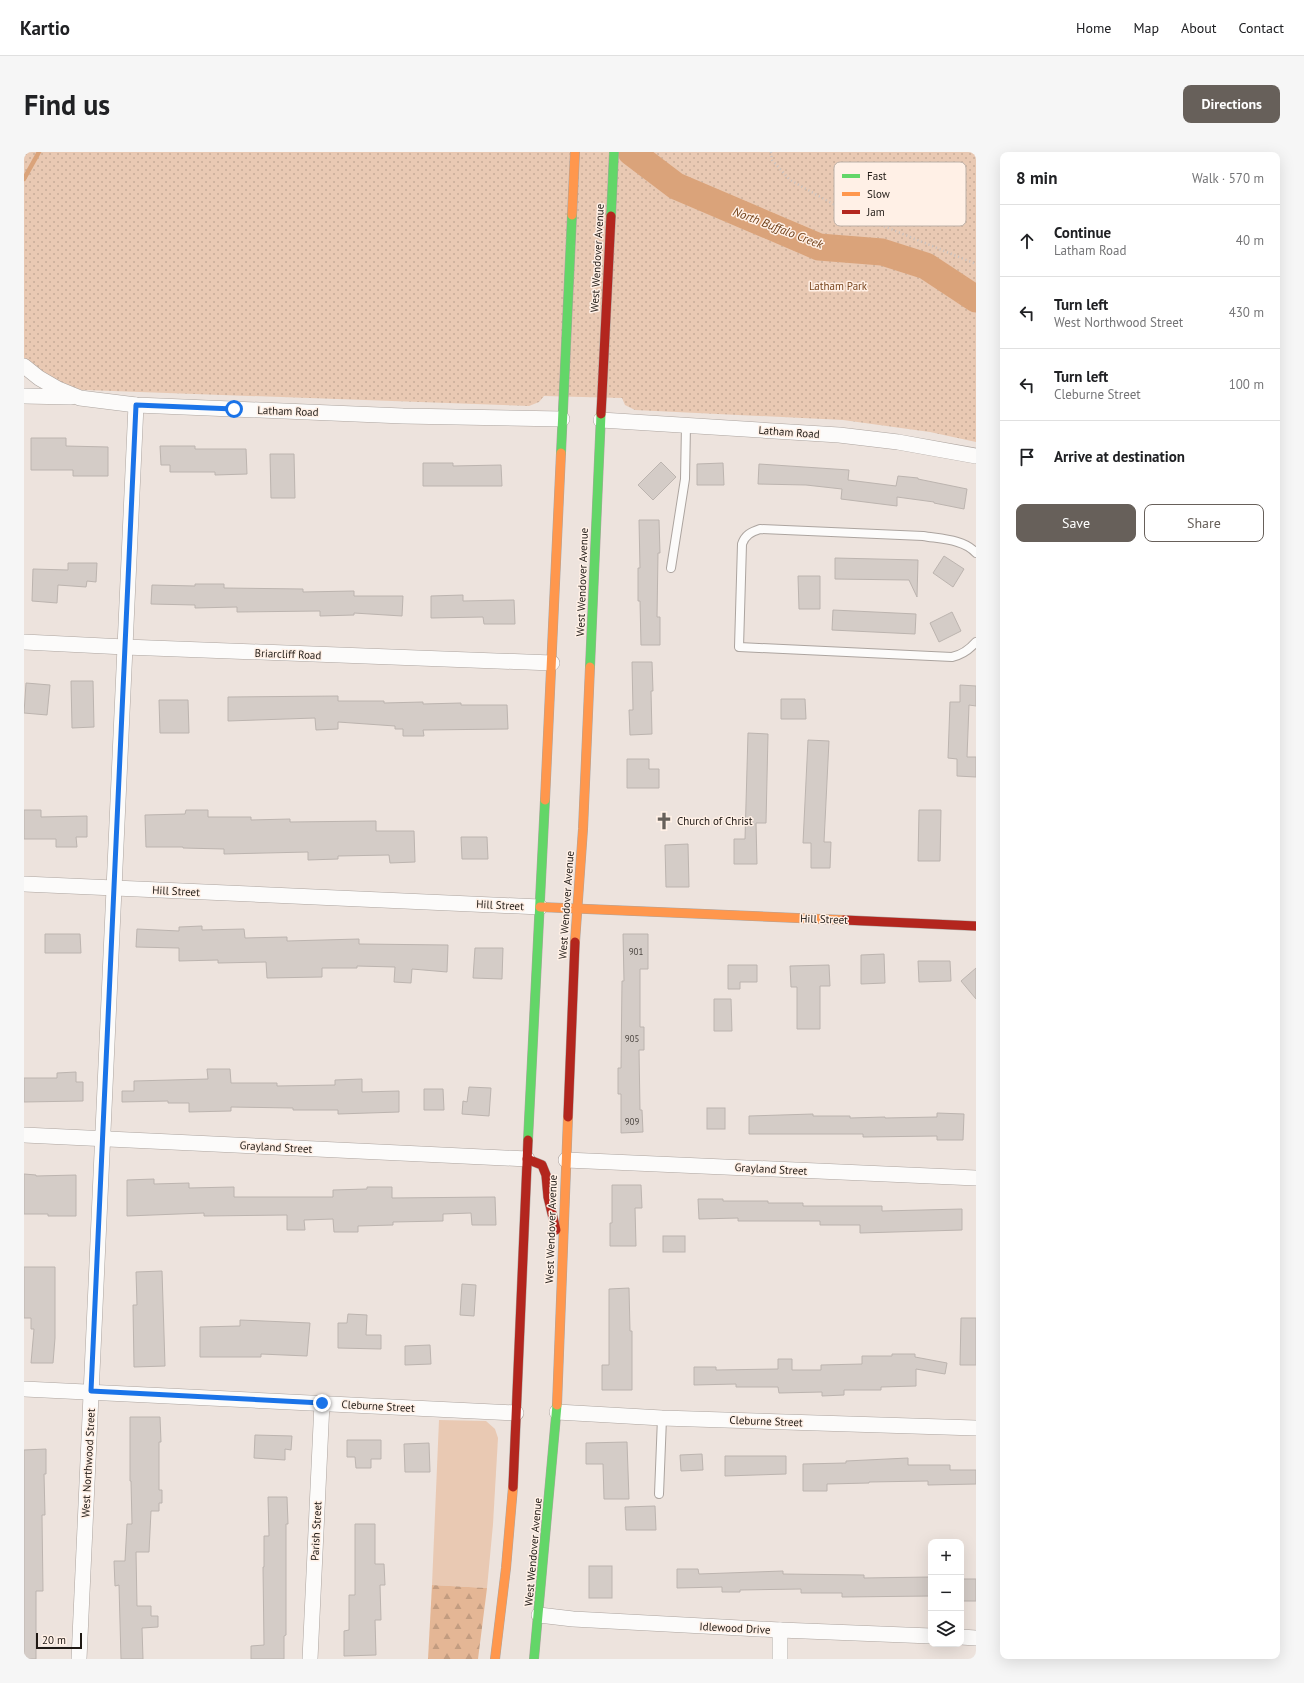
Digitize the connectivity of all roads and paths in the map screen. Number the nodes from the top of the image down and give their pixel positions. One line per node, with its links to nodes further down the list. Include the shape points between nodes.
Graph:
1 (575, 152): 11 (main road)
2 (614, 152): 12 (main road, West Wendover Avenue)
3 (771, 152): 4 (path, via 772,160 790,180)
4 (834, 205)
5 (883, 226): 6 (path)
6 (976, 264)
7 (24, 366): 9 (street, Latham Road, via 58,389)
8 (24, 396): 9 (street)
9 (80, 398): 10 (street, Latham Road)
10 (136, 405): 11 (street, Latham Road, via 403,416); 19 (street, West Northwood Street)
11 (562, 419): 20 (main road)
12 (600, 420): 13 (street, Latham Road); 24 (main road, West Wendover Avenue, via 584,822)
13 (686, 425): 14 (street, Latham Road, via 839,435); 16 (lane, via 684,479)
14 (976, 456)
15 (976, 553): 18 (lane, via 962,544 923,536 760,529 751,532 742,544 739,647 952,657 970,649)
16 (671, 568)
17 (24, 642): 19 (street, Briarcliff Road)
18 (976, 642)
19 (125, 648): 20 (street, Briarcliff Road); 22 (street, West Northwood Street)
20 (552, 663): 23 (main road)
21 (24, 884): 22 (street, Hill Street)
22 (114, 888): 23 (street, Hill Street); 27 (street, West Northwood Street)
23 (540, 907): 24 (main road, Hill Street); 28 (main road)
24 (576, 909): 25 (main road, Hill Street); 29 (main road, West Wendover Avenue)
25 (976, 926)
26 (24, 1135): 27 (street, Grayland Street)
27 (101, 1138): 28 (street, Grayland Street); 33 (street, West Northwood Street)
28 (527, 1159): 31 (main road, via 542,1166 546,1175 548,1197); 36 (main road)
29 (566, 1160): 30 (street, Grayland Street); 31 (main road, West Wendover Avenue)
30 (976, 1178)
31 (562, 1256): 35 (main road, West Wendover Avenue)
32 (24, 1389): 33 (street, Cleburne Street)
33 (91, 1391): 34 (street, Cleburne Street); 45 (street, West Northwood Street)
34 (322, 1403): 36 (street, Cleburne Street); 46 (street, Parish Street)
35 (557, 1412): 37 (street, Cleburne Street); 40 (main road, West Wendover Avenue)
36 (516, 1413): 47 (main road, via 513,1496)
37 (662, 1418): 38 (street, Cleburne Street); 39 (lane)
38 (976, 1428)
39 (659, 1494)
40 (539, 1615): 41 (street, Idlewood Drive); 48 (main road, West Wendover Avenue)
41 (780, 1630): 42 (street, Idlewood Drive); 49 (street)
42 (928, 1636)
43 (964, 1637): 44 (street)
44 (976, 1638)
45 (79, 1659)
46 (310, 1659)
47 (495, 1659)
48 (534, 1659)
49 (780, 1659)

